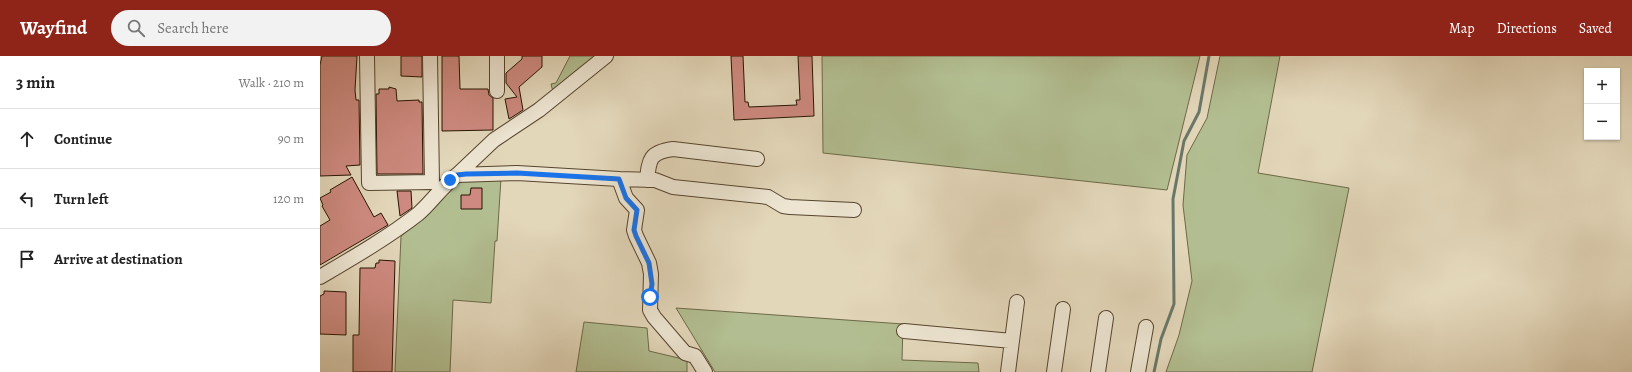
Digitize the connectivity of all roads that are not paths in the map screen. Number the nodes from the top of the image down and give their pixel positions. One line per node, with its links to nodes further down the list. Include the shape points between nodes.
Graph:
1 (367, 56): 2 (street, via 369,184 432,182)
2 (430, 56)
3 (497, 56): 5 (street)
4 (606, 56): 7 (street, via 539,110 494,140)
5 (497, 91)
6 (757, 159): 9 (street, via 673,149 662,150 649,162)
7 (457, 175): 8 (street, via 517,173); 11 (street, via 419,213 386,238)
8 (619, 179): 9 (street); 18 (street, via 626,198 637,210 634,230 649,263 651,274 650,310 685,353 695,356)
9 (647, 180): 10 (street, via 655,180 673,187 768,197 783,206)
10 (854, 210)
11 (320, 277)
12 (1017, 302): 17 (street)
13 (1063, 309): 20 (street)
14 (1106, 318): 21 (street)
15 (1146, 326): 22 (street)
16 (904, 331): 17 (street)
17 (1012, 341): 19 (street)
18 (705, 372)
19 (1008, 372)
20 (1054, 372)
21 (1098, 372)
22 (1138, 372)

